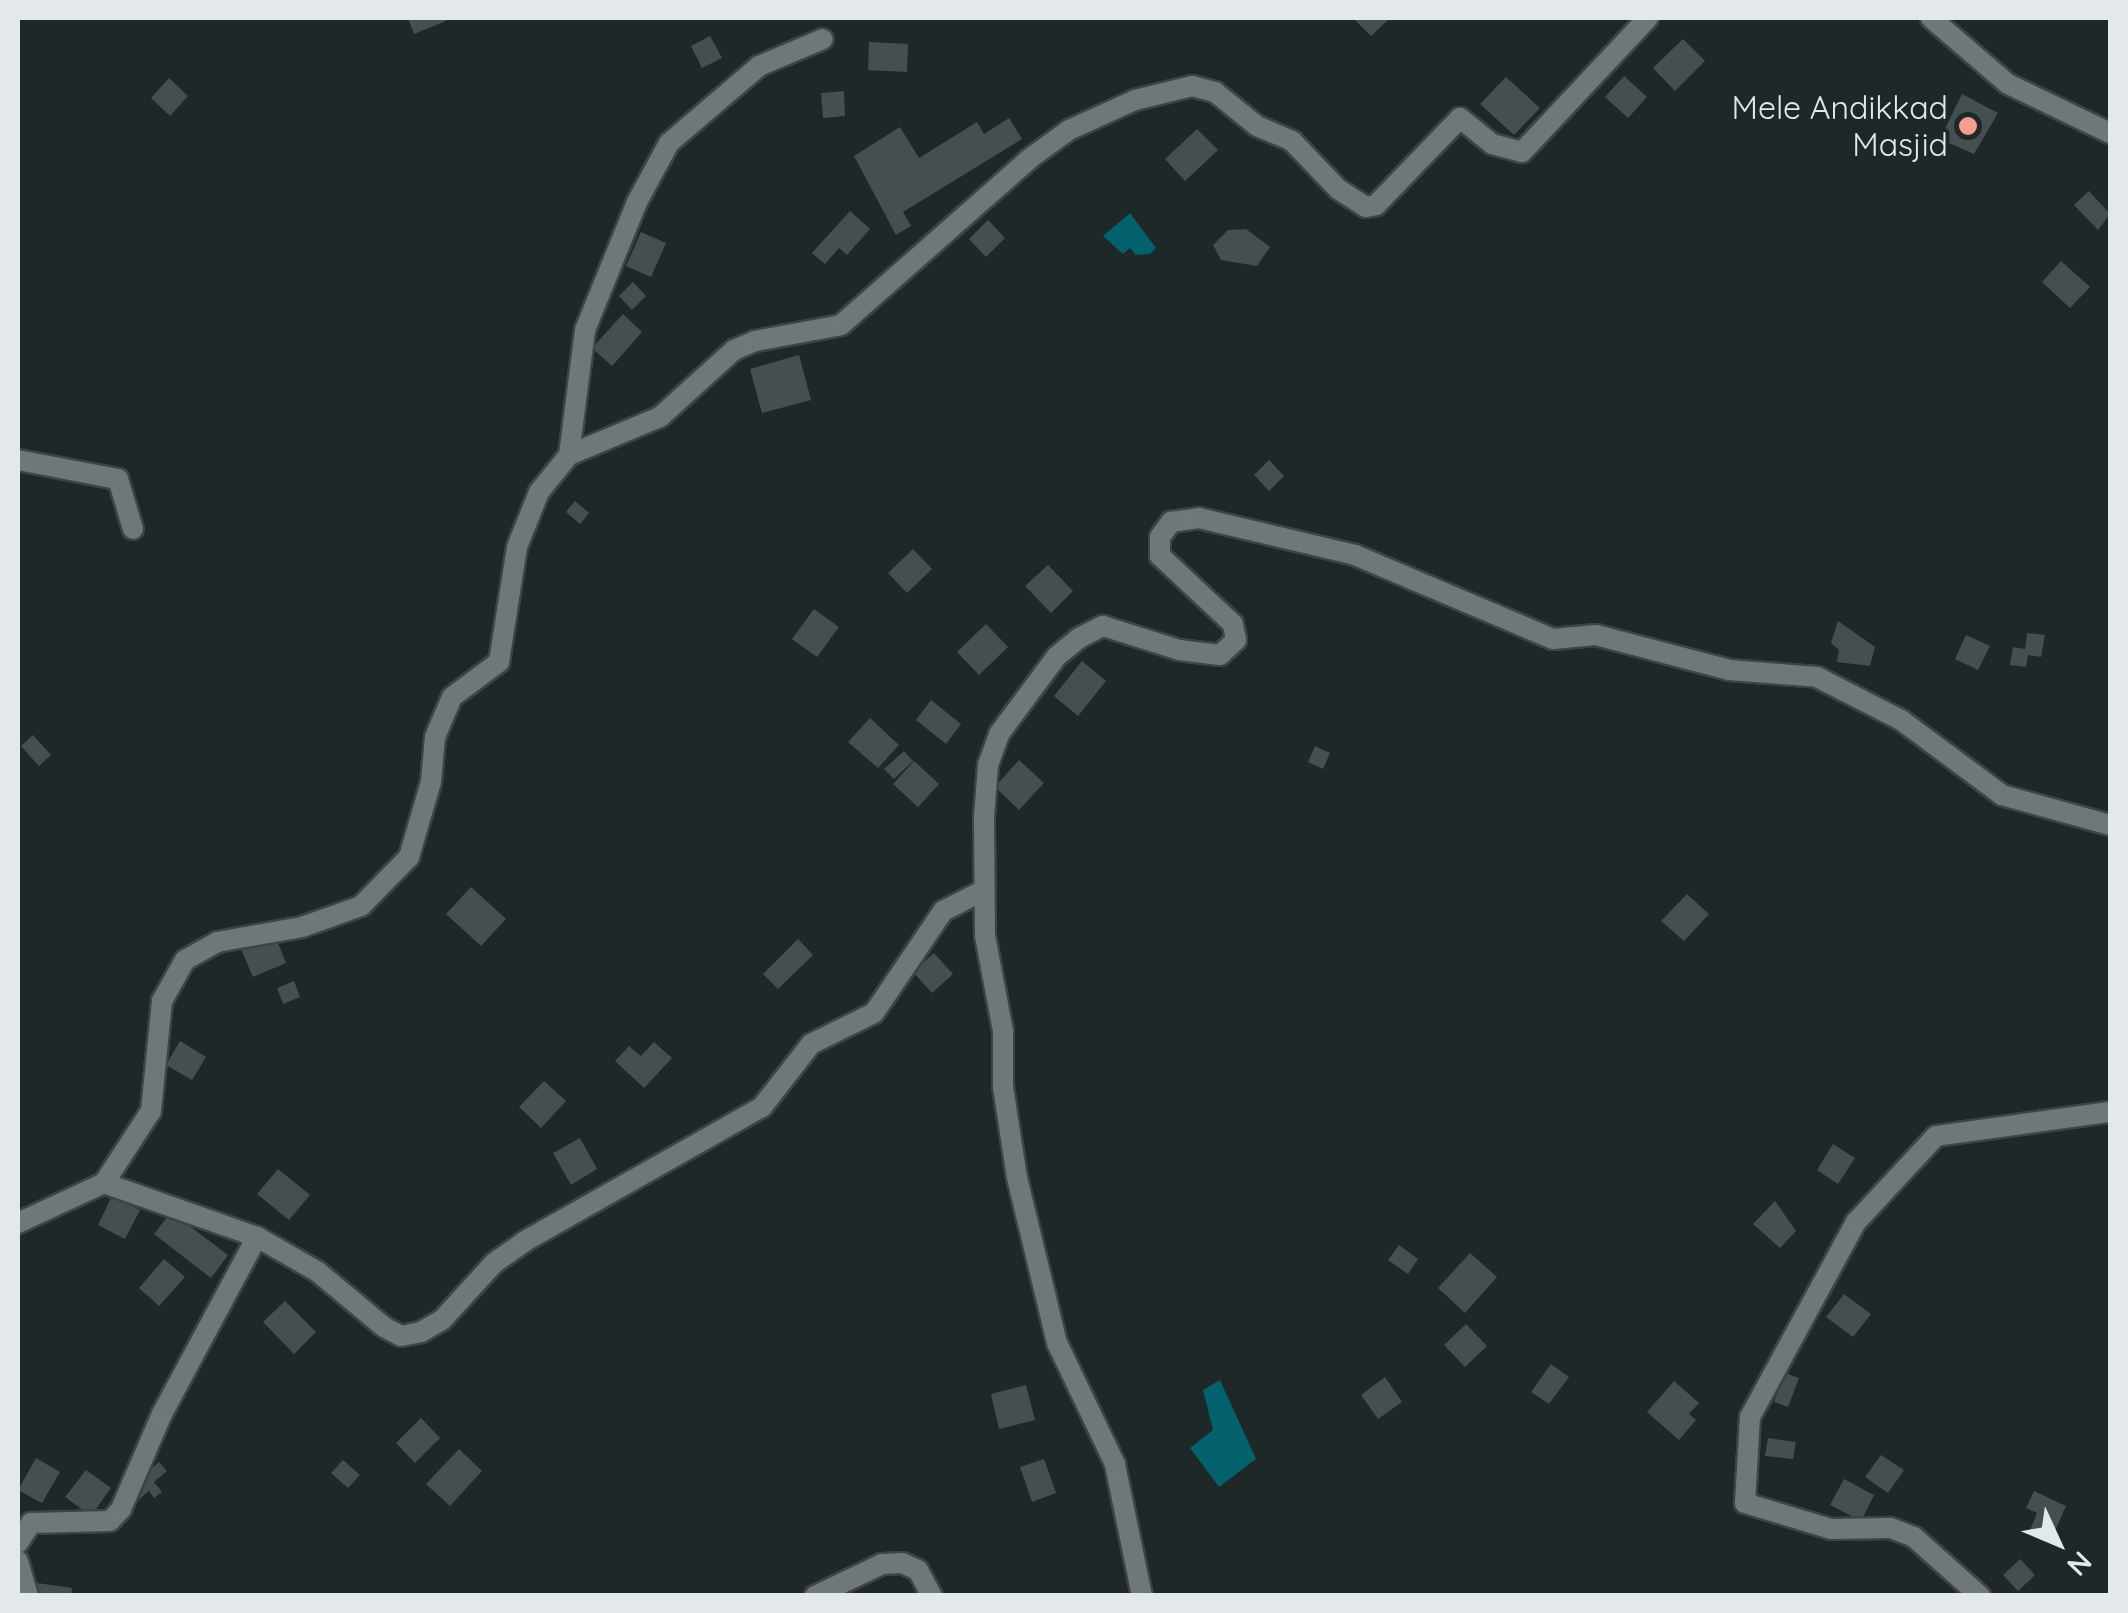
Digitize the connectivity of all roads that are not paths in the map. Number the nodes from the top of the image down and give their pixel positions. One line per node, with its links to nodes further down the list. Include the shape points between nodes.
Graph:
1 (1648, 18): 5 (street, via 1522,152 1492,144 1460,118 1376,205 1338,189 1292,141 1257,126 1215,92 1192,86 1135,100 1069,130 1029,159 841,326 755,340 734,350 660,417)
2 (1931, 18): 4 (street, via 2008,84)
3 (822, 40): 5 (street, via 759,66 668,143 585,330)
4 (2110, 132)
5 (569, 455): 11 (street, via 539,492 518,546 499,662 452,696 435,737 432,782 409,856 362,906 302,927 217,942 185,960 162,1000 151,1110)
6 (18, 460): 7 (street, via 118,480)
7 (133, 530)
8 (2110, 825): 9 (street, via 2002,794 1901,720 1817,677 1730,670 1596,635 1553,638 1355,555 1184,517 1160,537 1160,556 1234,624 1236,640 1220,655 1179,650 1103,626 1057,656 999,734 988,766)
9 (984, 890): 13 (street, via 942,911 874,1013 812,1044 762,1107 525,1241 421,1332 401,1336 384,1327 318,1272); 19 (street, via 1018,1178 1058,1343 1115,1464)
10 (2110, 1112): 20 (street, via 1936,1136 1856,1222 1750,1418 1745,1503 1831,1529 1890,1528 1914,1538)
11 (104, 1183): 12 (street); 13 (street)
12 (18, 1224)
13 (257, 1237): 14 (street, via 140,1457 122,1509 110,1521 31,1523)
14 (18, 1543)
15 (18, 1561): 16 (street)
16 (28, 1596)
17 (815, 1596): 18 (street, via 882,1564 902,1563 918,1570)
18 (932, 1596)
19 (1142, 1596)
20 (1980, 1596)

